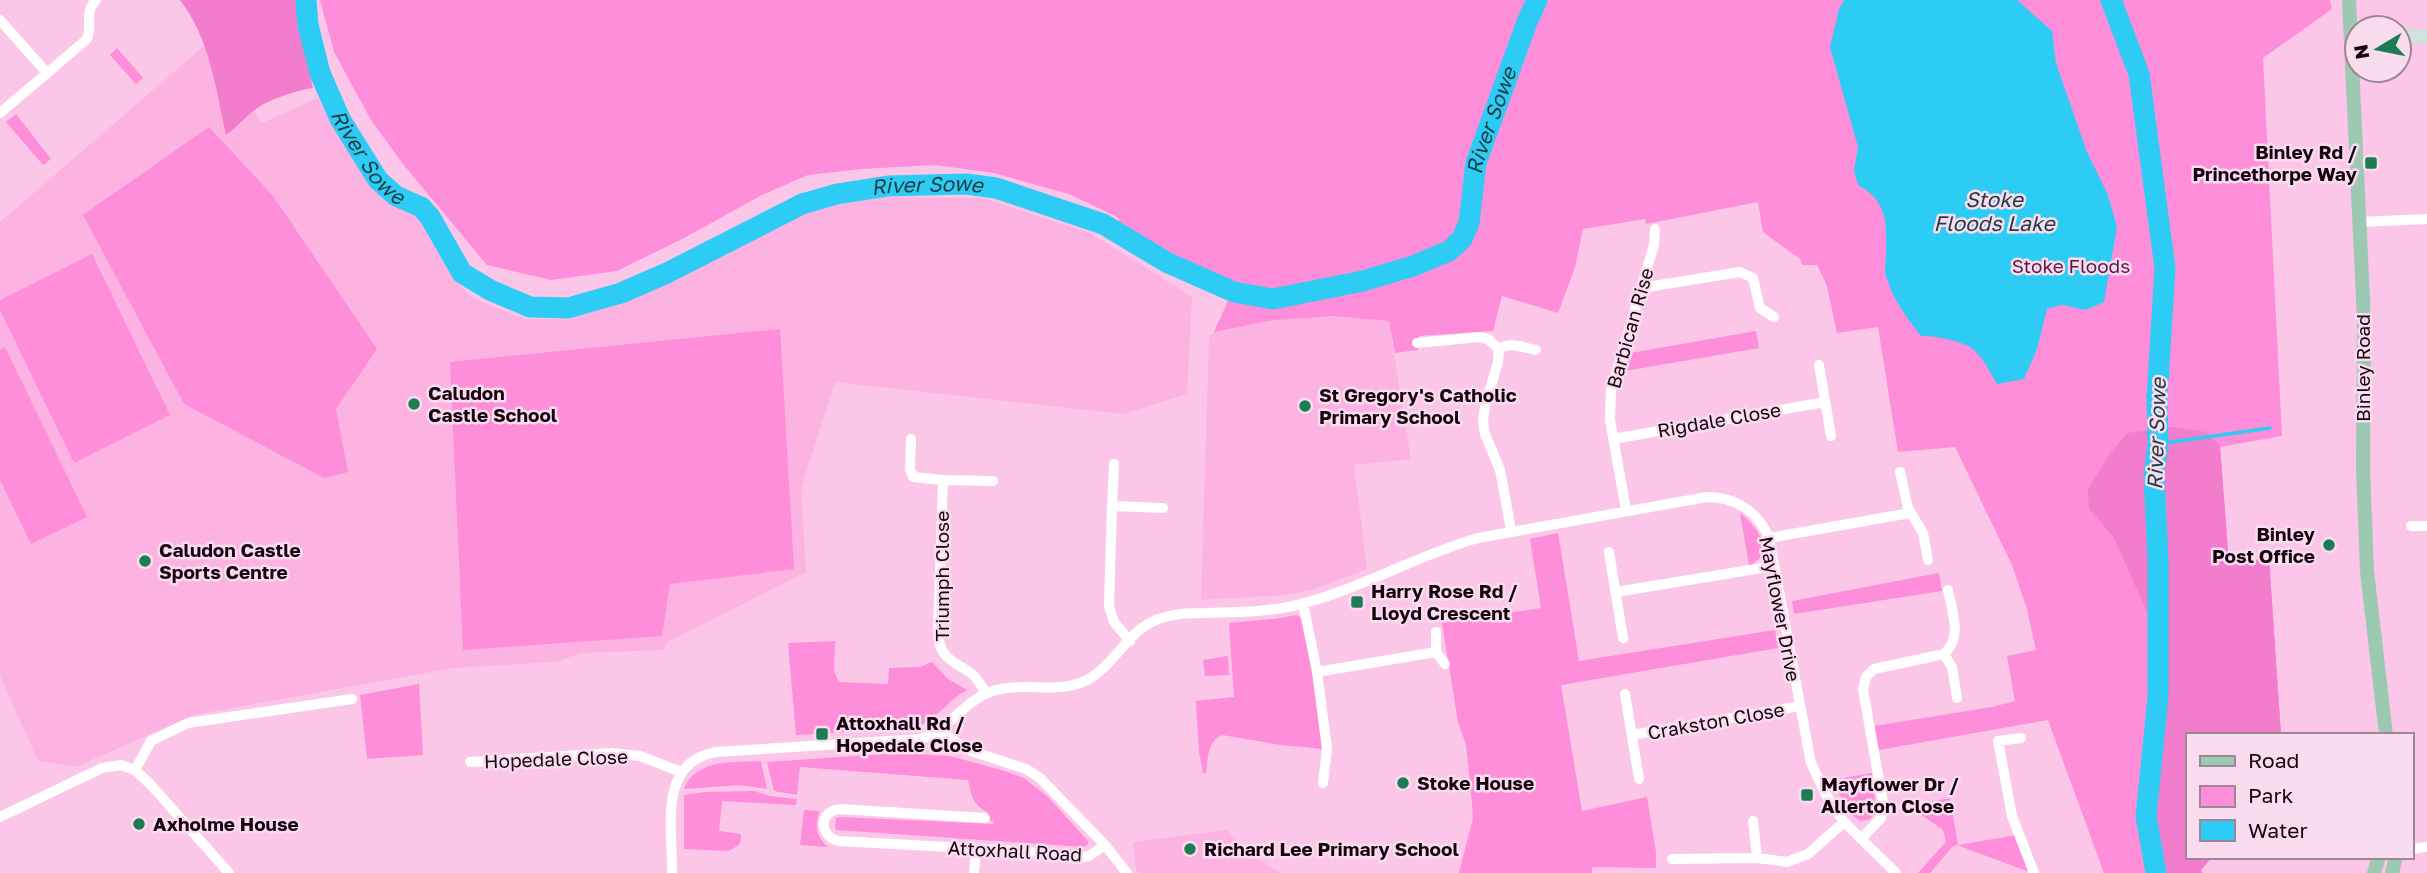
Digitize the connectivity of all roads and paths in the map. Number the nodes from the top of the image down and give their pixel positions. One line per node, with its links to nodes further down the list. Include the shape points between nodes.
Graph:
1 (96, 0): 3 (street, via 89,10 87,39)
2 (0, 20): 3 (street)
3 (46, 72): 5 (street)
4 (2356, 84): 7 (main road, Binley Road)
5 (0, 113)
6 (2427, 219): 7 (street)
7 (2361, 222): 50 (main road, Binley Road, via 2367,571)
8 (1655, 229): 9 (street, Barbican Rise)
9 (1641, 288): 10 (street, via 1740,272 1753,278 1760,308); 18 (street, Barbican Rise, via 1611,390)
10 (1774, 317)
11 (1417, 343): 12 (street, via 1479,337)
12 (1499, 349): 13 (street, via 1505,345); 29 (street, via 1483,421)
13 (1536, 350)
14 (1819, 365): 15 (street)
15 (1825, 402): 16 (street); 18 (street, Rigdale Close)
16 (1831, 436)
17 (911, 439): 21 (street, via 913,477)
18 (1613, 439): 25 (street, Barbican Rise)
19 (1114, 464): 23 (street)
20 (1900, 472): 26 (street)
21 (943, 480): 22 (street); 44 (street, Triumph Close, via 939,642 948,659 970,673)
22 (993, 481)
23 (1112, 506): 24 (street); 39 (street, via 1109,606 1114,622)
24 (1163, 508)
25 (1626, 510): 29 (street, Mayflower Drive); 30 (street, Mayflower Drive, via 1726,498 1755,516)
26 (1910, 513): 30 (street); 32 (street, via 1923,533)
27 (2411, 526): 28 (street)
28 (2427, 526)
29 (1516, 530): 36 (street, Mayflower Drive, via 1453,545)
30 (1769, 538): 33 (street, Mayflower Drive)
31 (1609, 552): 35 (street)
32 (1928, 560)
33 (1774, 566): 35 (street); 48 (street, Mayflower Drive)
34 (1948, 590): 41 (street, via 1956,631)
35 (1616, 592): 38 (street)
36 (1303, 603): 39 (street, Mayflower Drive, via 1165,616 1143,627); 43 (street)
37 (1436, 632): 40 (street)
38 (1623, 638)
39 (1130, 641): 44 (street, Mayflower Drive, via 1081,683)
40 (1436, 652): 42 (street); 43 (street)
41 (1944, 654): 46 (street, via 1952,667); 62 (street, via 1880,667 1864,683 1884,809)
42 (1445, 664)
43 (1317, 672): 57 (street, via 1327,749)
44 (986, 693): 49 (street)
45 (1625, 694): 51 (street, Crakston Close)
46 (1957, 698)
47 (352, 699): 54 (street, via 188,723 151,741)
48 (1800, 706): 51 (street, Crakston Close); 61 (street, Mayflower Drive, via 1811,763)
49 (939, 731): 55 (street, via 913,740 711,753 696,758); 63 (street, Attoxhall Road, via 971,751 1040,778)
50 (2386, 733)
51 (1632, 735): 56 (street, Crakston Close)
52 (2021, 738): 72 (street, via 1998,741 2012,817)
53 (470, 762): 55 (street, Hopedale Close, via 612,753 640,756)
54 (135, 770): 58 (street, via 121,765 102,768); 67 (street)
55 (681, 772): 68 (street, via 672,797)
56 (1639, 779)
57 (1324, 783)
58 (0, 817)
59 (985, 818): 64 (street, Attoxhall Road, via 840,809 826,814 822,822 829,839 838,841)
60 (1753, 821): 65 (street)
61 (1844, 822): 62 (street, Mayflower Drive); 65 (street, via 1802,858 1787,862)
62 (1861, 839): 71 (street, Mayflower Drive)
63 (1105, 845): 64 (street, Attoxhall Road, via 1079,858); 70 (street)
64 (976, 850): 69 (street)
65 (1757, 858): 66 (street)
66 (1672, 859)
67 (229, 873)
68 (672, 873)
69 (974, 873)
70 (1127, 873)
71 (1896, 873)
72 (2034, 873)

